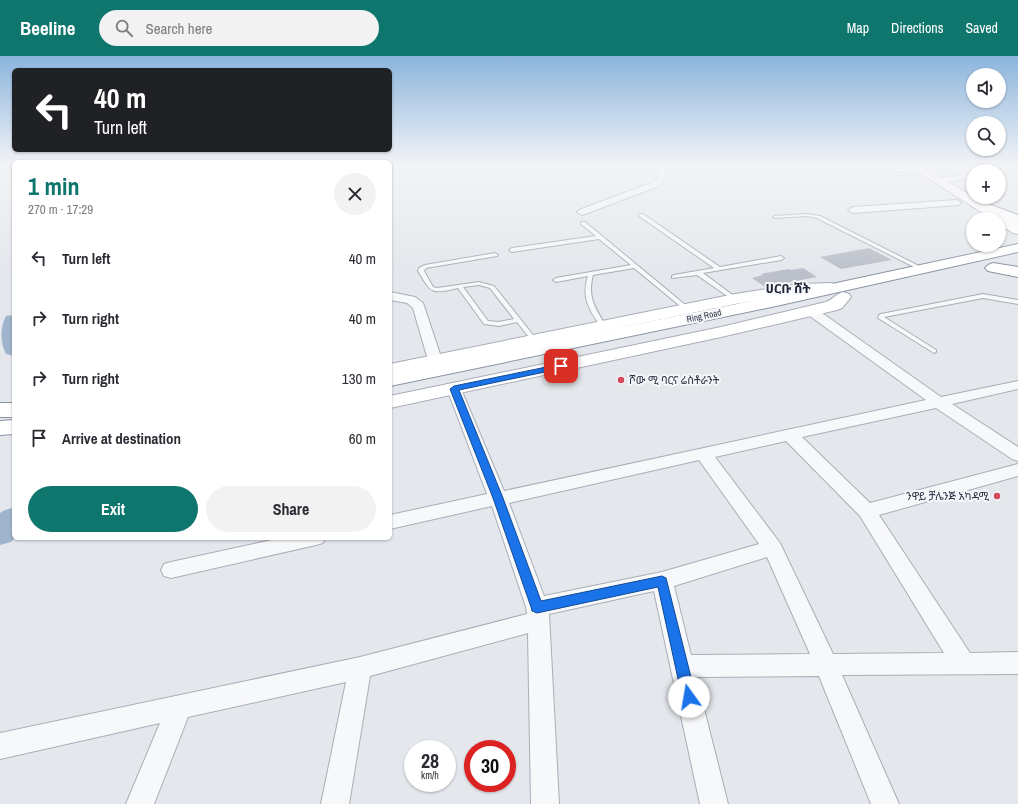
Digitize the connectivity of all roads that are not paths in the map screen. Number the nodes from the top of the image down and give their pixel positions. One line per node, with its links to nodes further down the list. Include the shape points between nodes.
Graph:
1 (611, 201): 6 (street)
2 (953, 201): 4 (main road)
3 (962, 201): 8 (main road)
4 (956, 203): 5 (street); 7 (main road)
5 (852, 210)
6 (582, 212)
7 (973, 212)
8 (974, 212)
9 (641, 215): 27 (lane)
10 (775, 217): 28 (lane, via 818,217)
11 (1006, 218): 12 (main road)
12 (1018, 220)
13 (584, 224): 16 (lane)
14 (1006, 225): 15 (main road)
15 (1018, 230)
16 (600, 237): 19 (lane); 25 (lane)
17 (1006, 237): 18 (main road)
18 (1018, 246): 23 (main road, Ring Road)
19 (512, 250)
20 (982, 252): 23 (main road)
21 (495, 255): 34 (lane, via 421,269 431,288 443,290)
22 (781, 258): 27 (lane)
23 (969, 258): 28 (main road, Ring Road)
24 (1018, 263): 26 (main road, Ring Road)
25 (635, 266): 31 (lane); 39 (lane)
26 (993, 268): 29 (main road); 35 (main road, Ring Road)
27 (719, 269): 30 (lane)
28 (922, 269): 35 (main road, Ring Road)
29 (1018, 272)
30 (699, 273): 32 (lane); 37 (lane)
31 (591, 274): 33 (lane); 42 (lane, via 586,291 590,304)
32 (674, 278)
33 (556, 280)
34 (460, 287): 41 (lane, via 487,284); 41 (lane, via 486,323 491,325)
35 (837, 293): 37 (main road, via 792,290); 40 (main road, via 836,304); 47 (main road, Ring Road, via 768,302); 51 (main road, Ring Road)
36 (392, 296): 45 (street, via 411,300 419,306)
37 (735, 300): 39 (main road)
38 (1018, 302): 44 (lane, via 983,296 881,316)
39 (687, 309): 42 (main road)
40 (811, 311): 49 (main road); 54 (street)
41 (519, 320): 43 (lane)
42 (603, 326): 43 (main road)
43 (534, 340): 45 (main road)
44 (934, 351)
45 (435, 360): 46 (main road)
46 (392, 370)
47 (392, 380)
48 (1018, 385): 50 (street)
49 (454, 389): 53 (main road); 63 (street)
50 (1002, 389): 52 (street); 54 (street)
51 (392, 393)
52 (1018, 394)
53 (392, 402)
54 (938, 402): 59 (street); 61 (street)
55 (0, 410): 56 (main road)
56 (12, 410)
57 (12, 427): 58 (main road)
58 (0, 428)
59 (789, 434): 60 (street); 64 (street)
60 (703, 453): 63 (street); 67 (street)
61 (1018, 455)
62 (1018, 470): 64 (street)
63 (498, 498): 65 (street); 70 (street)
64 (867, 511): 72 (street)
65 (392, 522)
66 (307, 540): 68 (street)
67 (773, 548): 69 (street); 73 (street)
68 (172, 570)
69 (662, 581): 70 (street); 74 (street)
70 (538, 614): 75 (street); 80 (street)
71 (1018, 663): 72 (street)
72 (964, 664): 73 (street)
73 (826, 665): 74 (street); 82 (street)
74 (682, 666): 81 (street)
75 (360, 668): 76 (street); 79 (street)
76 (179, 708): 77 (street); 78 (street)
77 (0, 746)
78 (140, 804)
79 (334, 804)
80 (545, 804)
81 (714, 804)
82 (885, 804)

